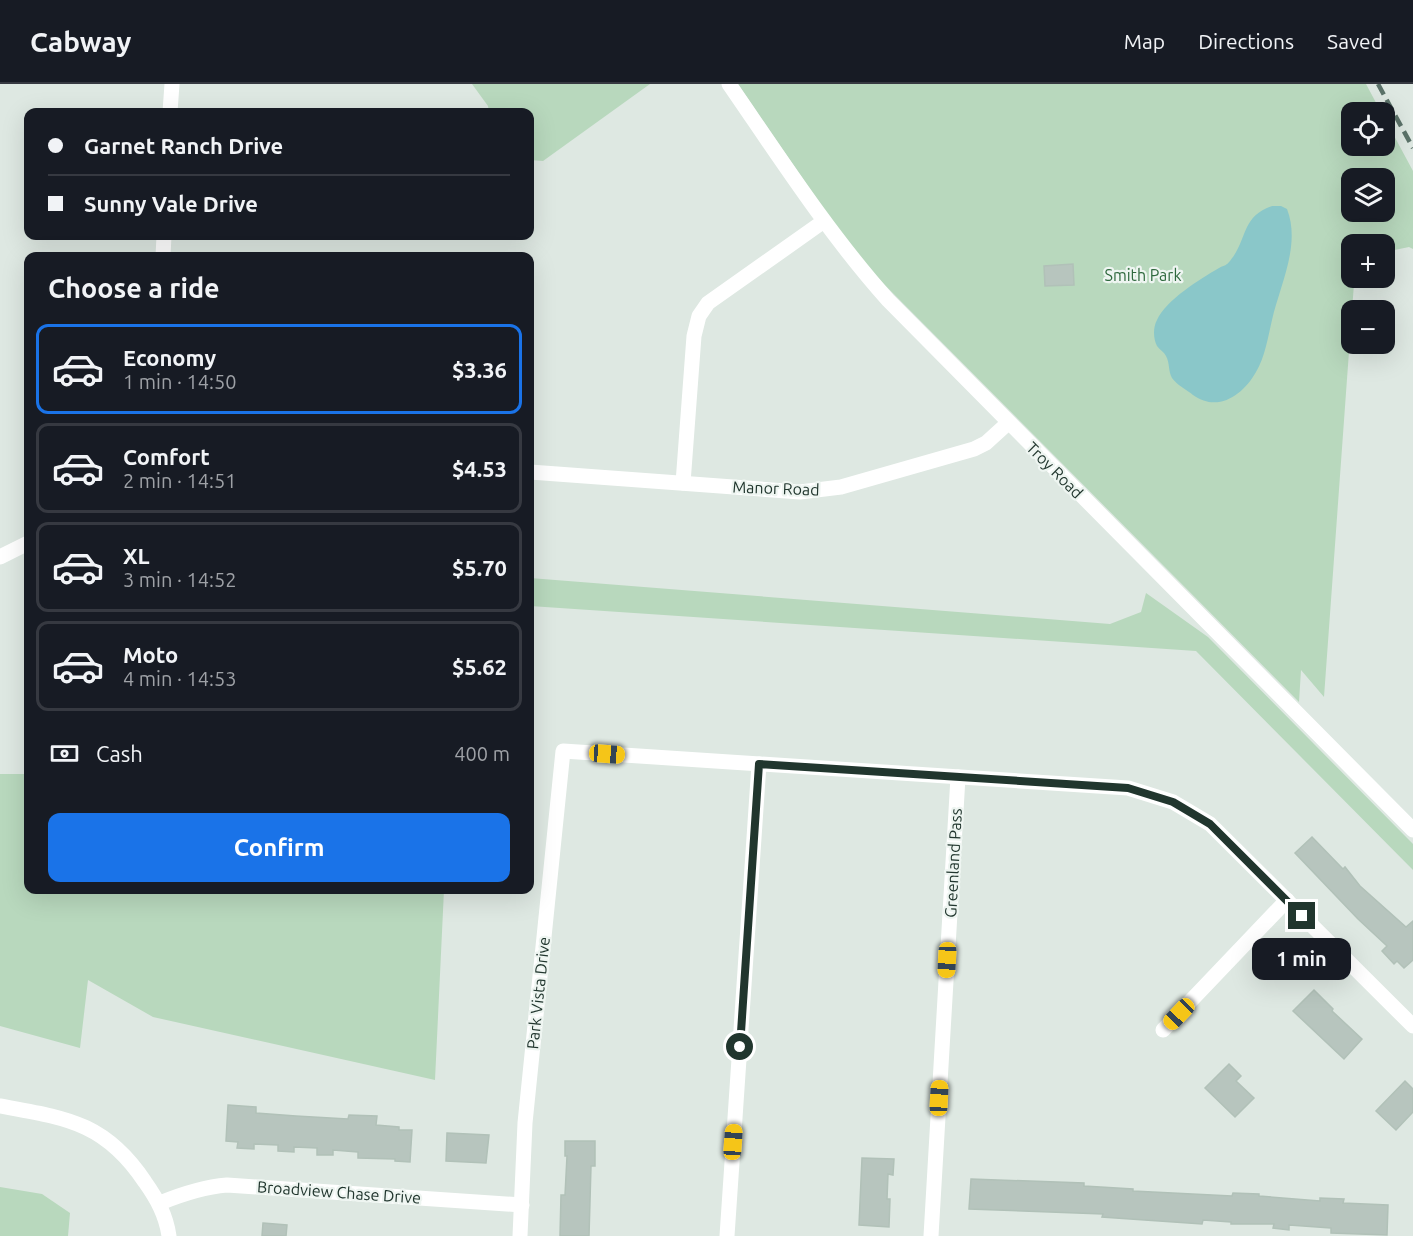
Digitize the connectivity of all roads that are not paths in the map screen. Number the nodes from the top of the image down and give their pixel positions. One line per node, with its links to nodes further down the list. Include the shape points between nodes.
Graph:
1 (172, 84): 3 (street)
2 (729, 84): 4 (street, Troy Road)
3 (170, 108)
4 (824, 221): 5 (street, Troy Road, via 882,293); 7 (street, via 708,303 699,316 694,336)
5 (1008, 423): 7 (street, Manor Road, via 974,449 831,489 800,492); 12 (street, Troy Road)
6 (534, 471): 7 (street, Manor Road)
7 (683, 483)
8 (24, 545): 9 (street)
9 (0, 557)
10 (759, 764): 11 (street); 18 (street, Park Vista Drive, via 563,751 525,1124); 21 (street)
11 (957, 777): 13 (street, via 1128,788 1173,802 1210,824); 22 (street, Greenland Pass)
12 (1413, 830)
13 (1287, 900): 14 (street); 15 (street)
14 (1413, 1026)
15 (1163, 1030)
16 (0, 1106): 17 (street, via 75,1122 99,1133 134,1166)
17 (160, 1203): 18 (street, Broadview Chase Drive, via 209,1186 227,1185); 19 (street)
18 (522, 1204): 20 (street, Park Vista Drive)
19 (168, 1236)
20 (520, 1236)
21 (727, 1236)
22 (931, 1236)

